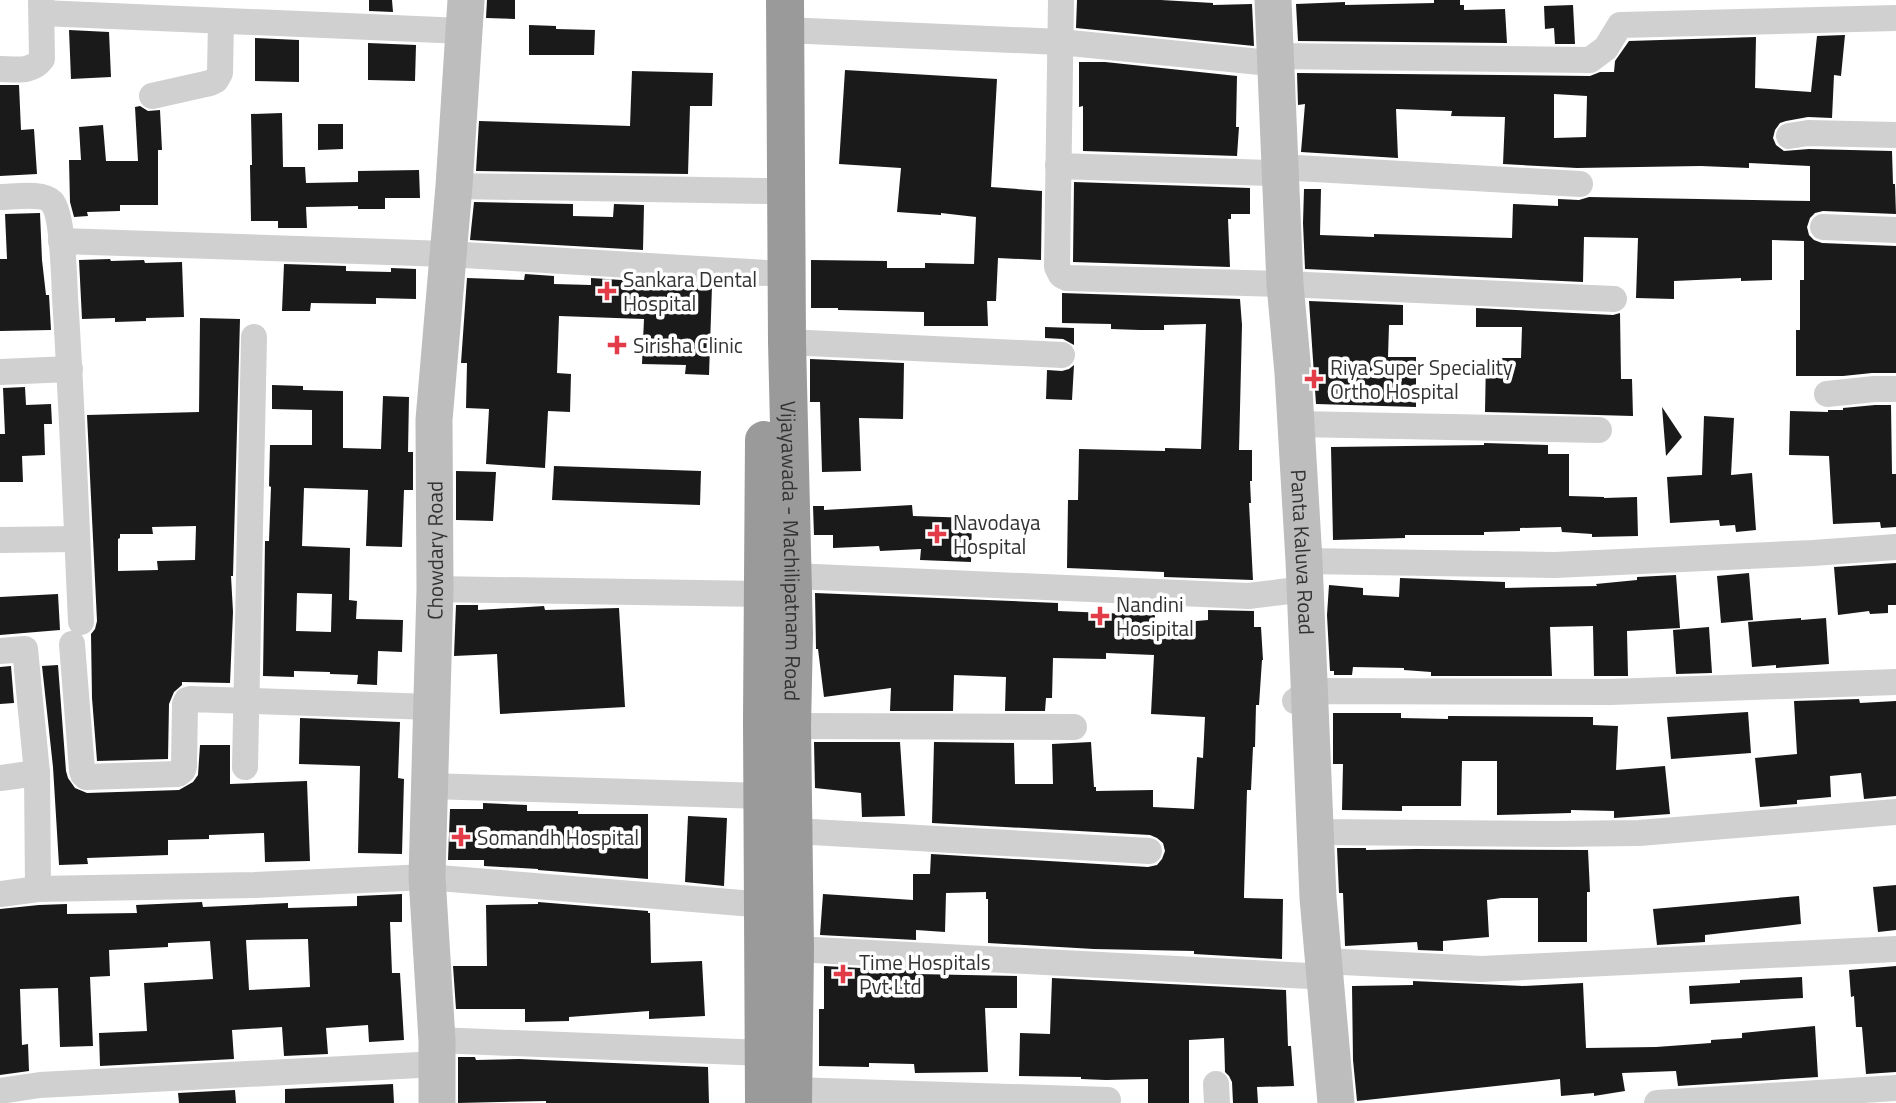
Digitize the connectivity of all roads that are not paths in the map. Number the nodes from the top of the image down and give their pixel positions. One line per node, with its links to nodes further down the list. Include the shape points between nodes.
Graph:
1 (1061, 0): 10 (street)
2 (1261, 0): 11 (street, Panta Kaluva Road)
3 (1273, 0): 11 (street, Panta Kaluva Road)
4 (42, 6): 5 (street); 12 (street, via 42,59 38,65)
5 (178, 9): 9 (street)
6 (778, 10): 10 (street); 20 (highway, Vijayawada - Machilipatnam Road); 30 (highway, Vijayawada - Machilipatnam Road)
7 (464, 16): 9 (street); 19 (street, Chowdary Road)
8 (1896, 18): 11 (street, via 1620,26 1606,48 1590,60)
9 (221, 21): 13 (street, via 216,79)
10 (1060, 42): 11 (street); 16 (street)
11 (1267, 59): 17 (street, Panta Kaluva Road)
12 (0, 69)
13 (152, 96)
14 (1896, 135): 15 (street)
15 (1789, 136)
16 (1058, 166): 17 (street); 27 (street, via 1060,275)
17 (1275, 170): 18 (street); 27 (street, Panta Kaluva Road)
18 (1580, 184)
19 (454, 186): 20 (street); 25 (street, Chowdary Road)
20 (766, 191): 26 (highway, Vijayawada - Machilipatnam Road)
21 (0, 197): 24 (street, via 45,197 57,211)
22 (1823, 227): 23 (street)
23 (1896, 230)
24 (61, 241): 25 (street); 32 (street)
25 (447, 254): 26 (street); 43 (street, Chowdary Road, via 434,420)
26 (765, 273): 42 (highway, Vijayawada - Machilipatnam Road)
27 (1282, 284): 28 (street); 36 (street, Panta Kaluva Road); 41 (street, Panta Kaluva Road)
28 (1614, 299)
29 (254, 337): 47 (street)
30 (787, 342): 31 (street); 42 (highway, Vijayawada - Machilipatnam Road)
31 (1062, 355)
32 (70, 369): 33 (street); 38 (street)
33 (0, 372)
34 (1896, 389): 35 (street)
35 (1827, 394)
36 (1296, 424): 37 (street); 41 (street, Panta Kaluva Road)
37 (1599, 430)
38 (77, 539): 39 (street); 47 (street, via 76,633 82,770 86,777 178,774 184,766 187,700)
39 (0, 540)
40 (1896, 547): 41 (street)
41 (1296, 576): 42 (street, via 1248,596); 46 (street, Panta Kaluva Road)
42 (778, 585): 43 (street); 49 (highway, Vijayawada - Machilipatnam Road); 55 (highway, Vijayawada - Machilipatnam Road)
43 (435, 589): 48 (street, Chowdary Road)
44 (0, 651): 52 (street, via 26,649)
45 (1896, 682): 46 (street)
46 (1301, 696): 58 (street, Panta Kaluva Road); 66 (street, Panta Kaluva Road)
47 (245, 701): 48 (street); 51 (street)
48 (432, 707): 54 (street, Chowdary Road)
49 (792, 726): 50 (street); 57 (highway, Vijayawada - Machilipatnam Road)
50 (1074, 727)
51 (244, 766)
52 (37, 773): 53 (street); 61 (street)
53 (0, 778)
54 (429, 786): 55 (street); 60 (street, Chowdary Road)
55 (763, 796): 63 (highway, Vijayawada - Machilipatnam Road)
56 (1896, 812): 58 (street, via 1639,833)
57 (793, 831): 59 (street); 63 (highway, Vijayawada - Machilipatnam Road)
58 (1315, 832): 66 (street, Panta Kaluva Road)
59 (1149, 851)
60 (427, 877): 61 (street); 63 (street); 67 (street, Chowdary Road)
61 (38, 889): 62 (street)
62 (0, 894)
63 (778, 906): 65 (highway, Vijayawada - Machilipatnam Road)
64 (1896, 949): 66 (street, via 1482,970)
65 (779, 950): 66 (street); 68 (highway, Vijayawada - Machilipatnam Road); 71 (highway, Vijayawada - Machilipatnam Road)
66 (1317, 968): 74 (street, Panta Kaluva Road); 75 (street, Panta Kaluva Road)
67 (438, 1052): 68 (street); 70 (street); 73 (street, Chowdary Road)
68 (764, 1053): 71 (highway, Vijayawada - Machilipatnam Road)
69 (1896, 1088): 76 (street)
70 (0, 1091)
71 (783, 1099): 72 (street)
72 (1108, 1100)
73 (437, 1103)
74 (1318, 1103)
75 (1336, 1103)
76 (1657, 1103)

